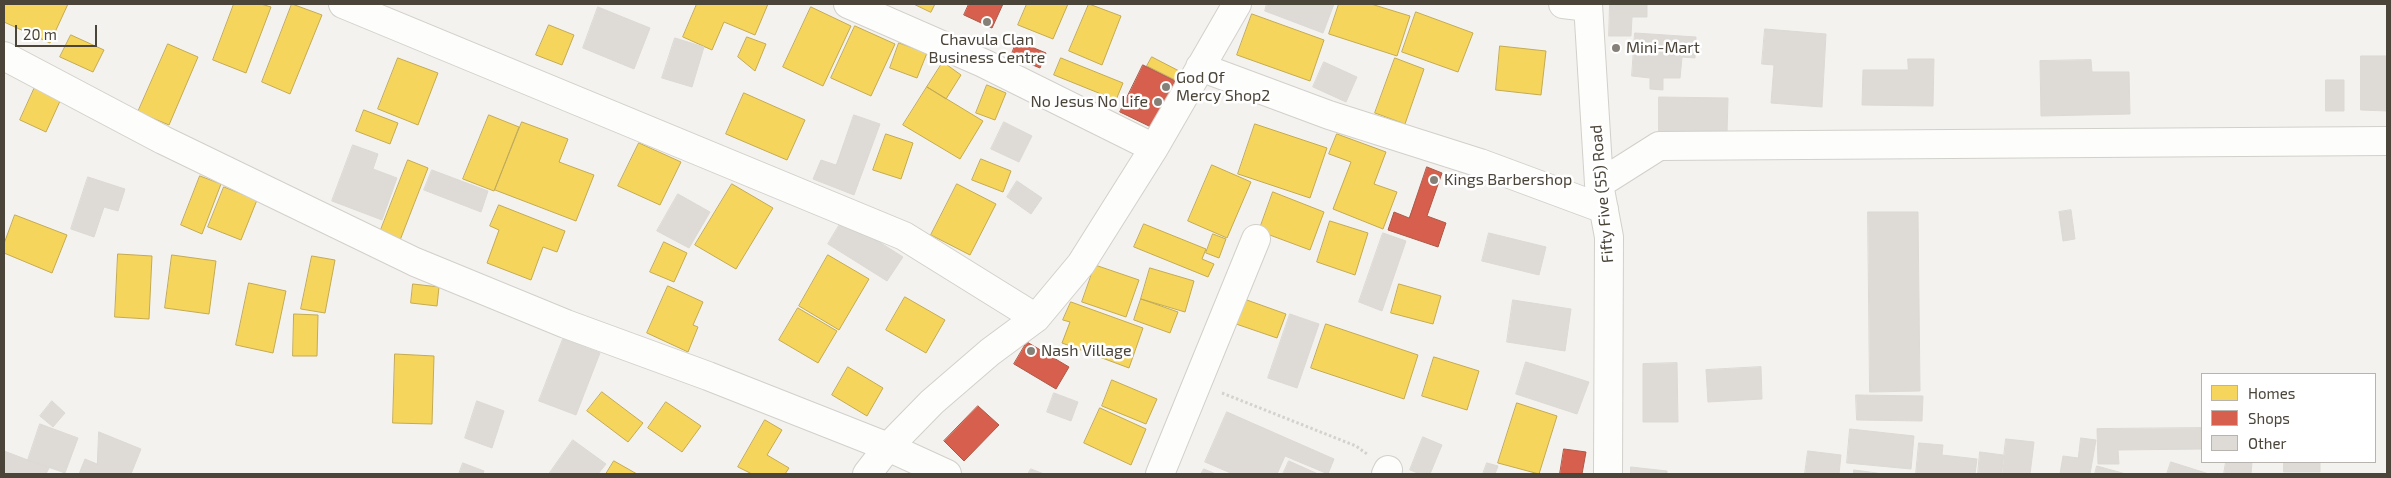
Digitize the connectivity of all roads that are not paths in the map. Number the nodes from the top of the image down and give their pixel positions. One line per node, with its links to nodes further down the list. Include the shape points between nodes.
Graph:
1 (343, 4): 11 (street, via 904,236)
2 (848, 4): 8 (street, via 983,62)
3 (1237, 4): 6 (street)
4 (1580, 5): 9 (street, Fifty Five (55) Road)
5 (4, 56): 12 (street, via 163,140 415,262 566,324)
6 (1200, 67): 8 (street); 9 (street, via 1329,115 1480,163)
7 (2387, 141): 9 (street, via 1659,146)
8 (1154, 148): 11 (street, via 1081,264)
9 (1602, 196): 16 (street, Fifty Five (55) Road, via 1609,237)
10 (1256, 239): 15 (street)
11 (1036, 318): 12 (street, via 932,402)
12 (888, 447): 13 (street); 14 (street)
13 (866, 474)
14 (947, 474)
15 (1160, 474)
16 (1608, 474)

